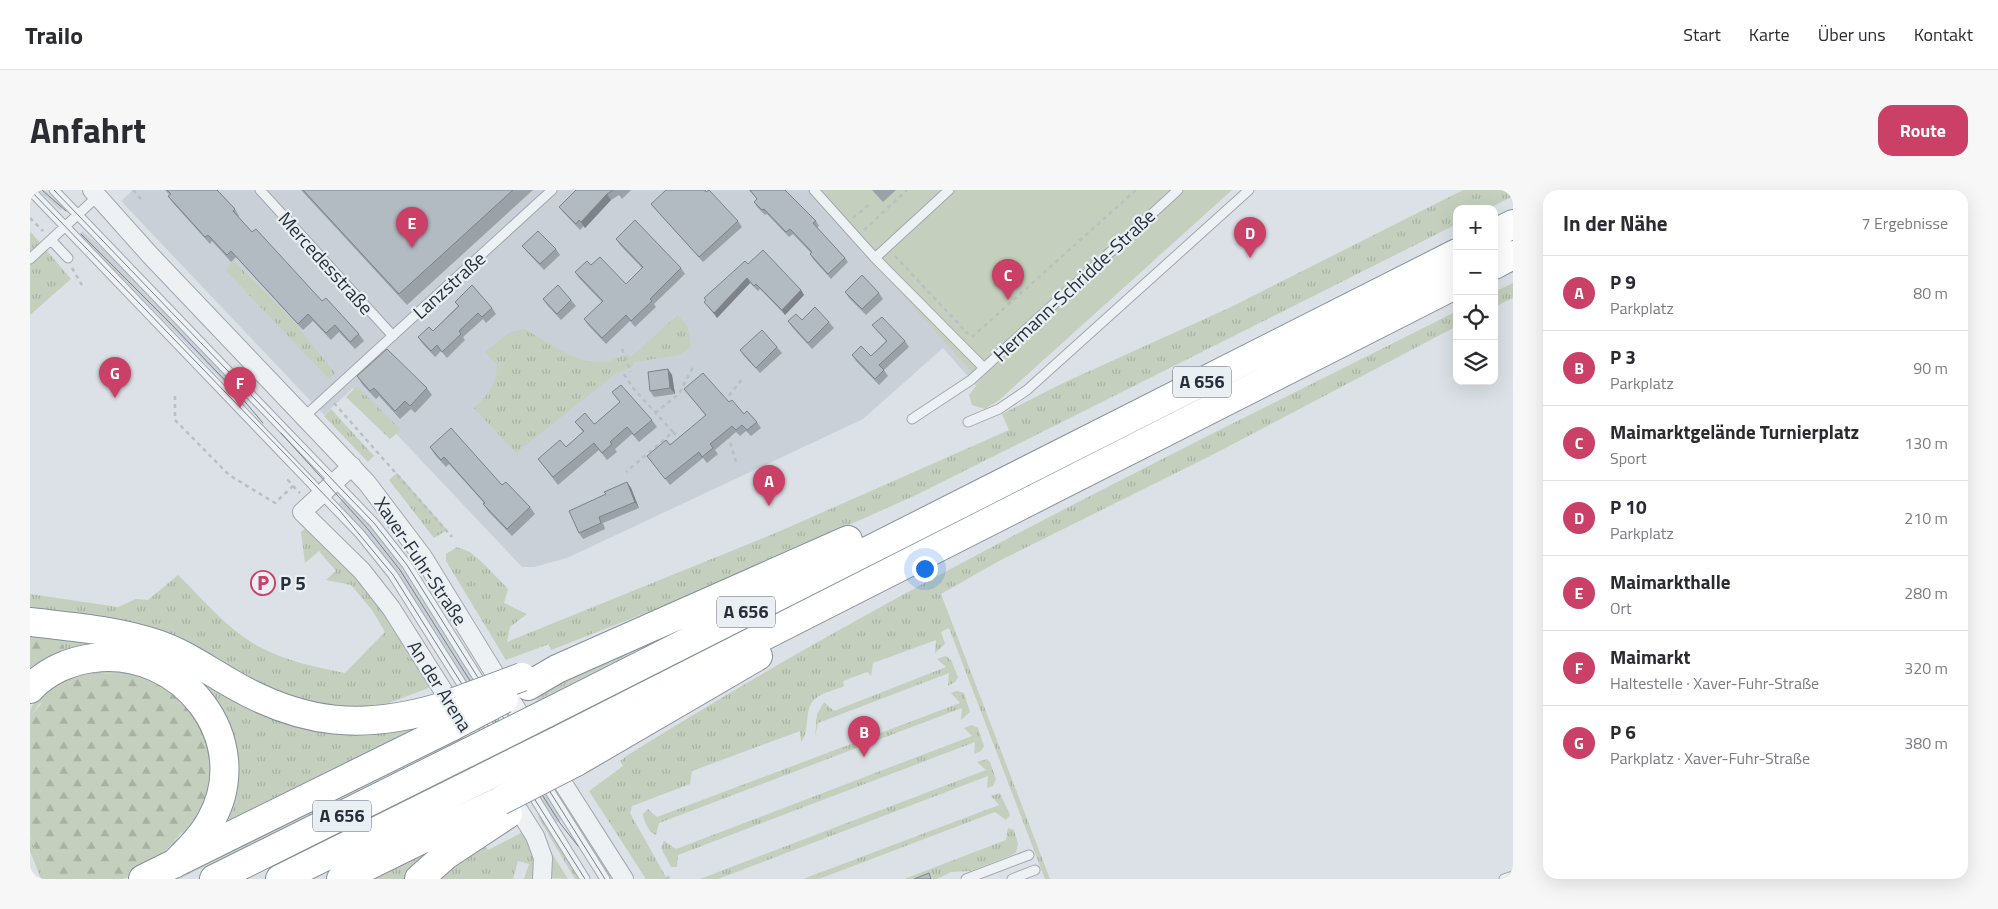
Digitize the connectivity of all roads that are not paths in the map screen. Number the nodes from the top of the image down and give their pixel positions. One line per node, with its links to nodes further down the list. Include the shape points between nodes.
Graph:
1 (30, 190): 12 (lane)
2 (54, 190): 10 (lane)
3 (260, 190): 22 (lane, Mercedesstraße)
4 (552, 190): 22 (lane, Lanzstraße)
5 (814, 190): 17 (lane)
6 (950, 190): 17 (lane)
7 (1178, 190): 23 (lane, Hermann-Schridde-Straße)
8 (1249, 190): 26 (lane, via 1027,390 999,409)
9 (97, 192): 10 (lane); 24 (street, Xaver-Fuhr-Straße, via 150,255)
10 (77, 215): 12 (lane); 28 (lane)
11 (1513, 224): 13 (highway)
12 (65, 226): 14 (lane); 28 (lane, via 300,469)
13 (1498, 232)
14 (51, 240): 18 (lane); 19 (lane)
15 (1453, 255): 29 (highway, A 656)
16 (1513, 255): 20 (highway)
17 (875, 258): 23 (lane)
18 (30, 259)
19 (69, 259)
20 (1498, 263)
21 (1453, 286): 30 (highway, A 656)
22 (393, 336): 24 (lane, Lanzstraße)
23 (984, 368): 25 (lane, Hermann-Schridde-Straße)
24 (305, 416): 27 (street, Xaver-Fuhr-Straße)
25 (912, 419)
26 (968, 422)
27 (352, 466): 28 (street); 51 (street, Xaver-Fuhr-Straße, via 423,557)
28 (329, 487): 34 (lane, via 374,522 407,565); 35 (lane, via 360,534 393,575); 48 (street, An der Arena, via 302,512 362,572 391,608 541,847)
29 (946, 511): 33 (highway, bridge, via 889,521 781,572); 44 (highway, A 656, bridge)
30 (876, 577): 38 (highway, via 816,623 689,697 665,720); 45 (highway, A 656, bridge)
31 (30, 622): 33 (highway, via 121,634 158,644 264,702 311,717 358,722)
32 (30, 690): 40 (highway, via 62,667 79,660 109,656 138,659 160,668 180,680 202,702 216,728 224,780 211,820)
33 (447, 716): 40 (highway)
34 (532, 763)
35 (518, 772)
36 (537, 772): 50 (lane)
37 (523, 780): 49 (lane)
38 (504, 807): 46 (highway); 47 (highway)
39 (1029, 855): 52 (lane)
40 (174, 864): 43 (highway)
41 (1035, 870): 53 (lane)
42 (1513, 876): 54 (lane)
43 (143, 879)
44 (214, 879)
45 (280, 879)
46 (341, 879)
47 (420, 879)
48 (542, 879)
49 (585, 879)
50 (605, 879)
51 (624, 879)
52 (966, 879)
53 (1012, 879)
54 (1504, 879)

